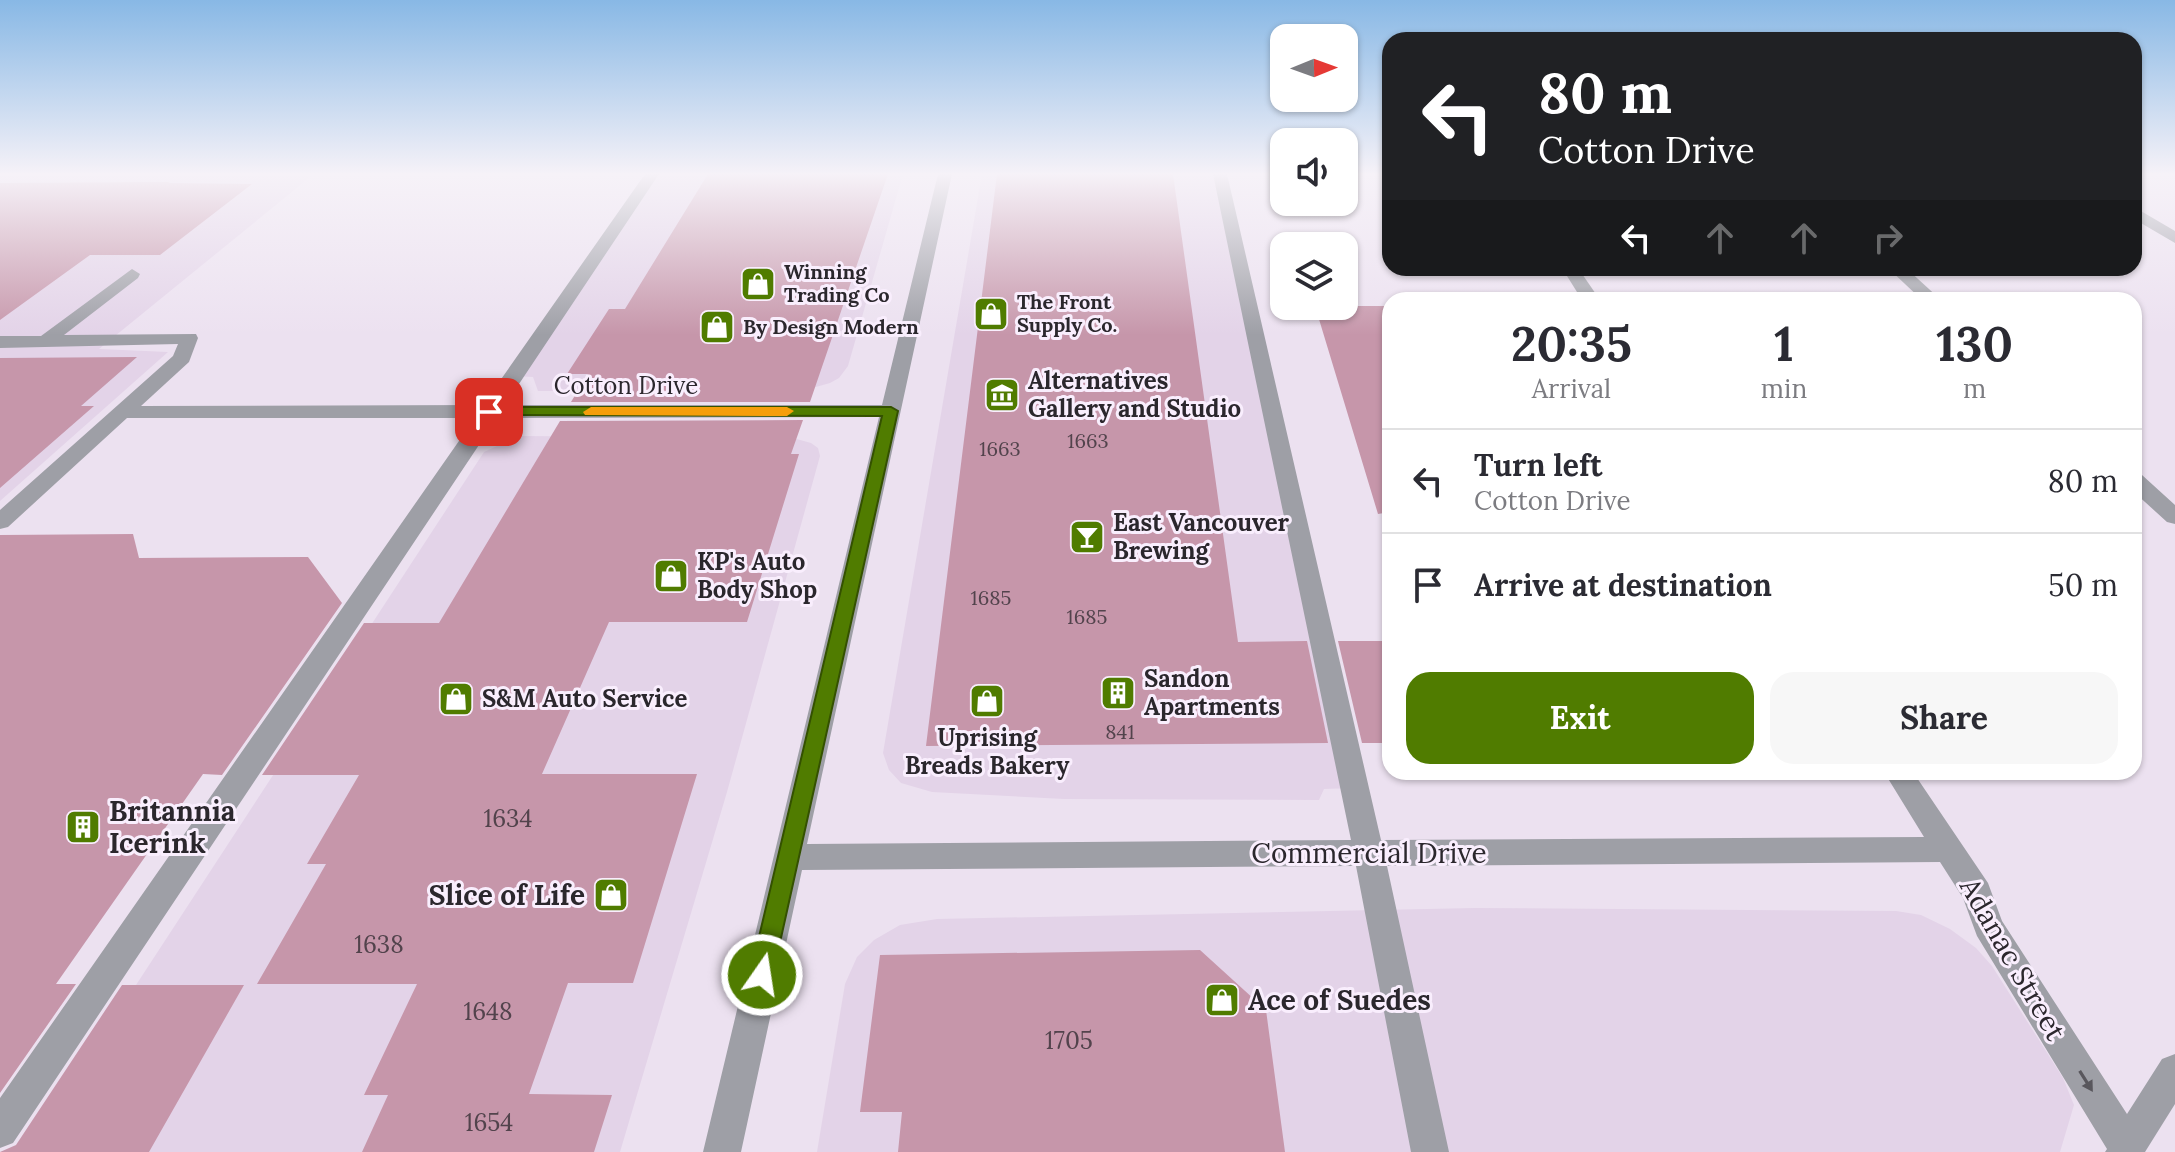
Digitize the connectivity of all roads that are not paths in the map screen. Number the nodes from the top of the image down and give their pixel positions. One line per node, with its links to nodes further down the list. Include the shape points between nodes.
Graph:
1 (615, 228): 11 (street)
2 (933, 228): 9 (street)
3 (1232, 228): 17 (street)
4 (132, 274): 8 (street)
5 (1905, 276): 6 (street)
6 (1923, 292)
7 (0, 342): 8 (street)
8 (44, 342): 10 (street, via 189,338 182,358)
9 (891, 411): 11 (street, Cotton Drive); 18 (street)
10 (121, 412): 11 (street, Cotton Drive); 14 (street)
11 (489, 412): 20 (street)
12 (2142, 487): 13 (street)
13 (2175, 517)
14 (0, 522)
15 (1903, 780): 16 (street, Adanac Street)
16 (1948, 849): 17 (street, Commercial Drive); 21 (street, Adanac Street, one-way to 21, via 1977,893 1988,926 2014,970)
17 (1368, 853): 18 (street, Commercial Drive); 23 (street)
18 (789, 857): 22 (street)
19 (2175, 1071): 21 (street)
20 (0, 1130)
21 (2126, 1149)
22 (722, 1152)
23 (1430, 1152)

